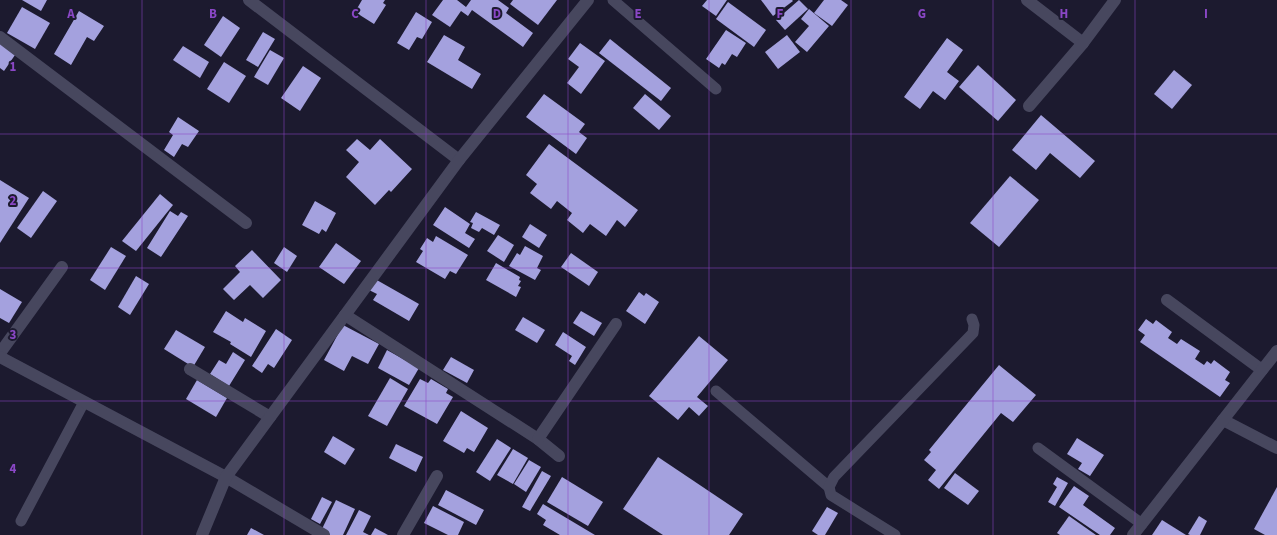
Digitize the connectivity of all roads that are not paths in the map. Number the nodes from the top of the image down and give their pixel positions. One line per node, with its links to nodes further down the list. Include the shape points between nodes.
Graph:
1 (249, 0): 10 (street)
2 (588, 0): 10 (street)
3 (613, 0): 8 (lane)
4 (1027, 0): 7 (street)
5 (1115, 0): 7 (street)
6 (0, 37): 11 (street)
7 (1083, 43): 9 (street)
8 (716, 89)
9 (1029, 106)
10 (459, 160): 14 (street)
11 (246, 223)
12 (62, 267): 18 (street)
13 (1167, 300): 21 (street)
14 (345, 315): 24 (street); 26 (street)
15 (972, 319): 32 (lane, via 973,333 834,477)
16 (616, 324): 26 (street)
17 (1277, 351): 21 (street)
18 (0, 353)
19 (0, 357): 23 (street)
20 (190, 369): 24 (street)
21 (1262, 370): 25 (street)
22 (716, 391): 32 (lane)
23 (84, 402): 31 (street); 33 (lane)
24 (270, 417): 31 (street)
25 (1223, 420): 28 (street); 34 (street)
26 (538, 439): 29 (street)
27 (1038, 448): 34 (lane)
28 (1277, 448)
29 (559, 456)
30 (437, 476): 37 (street)
31 (226, 477): 35 (street); 36 (street)
32 (829, 487): 38 (lane, via 831,496)
33 (21, 522)
34 (1142, 524): 39 (street)
35 (202, 535)
36 (324, 535)
37 (403, 535)
38 (895, 535)
39 (1133, 535)

